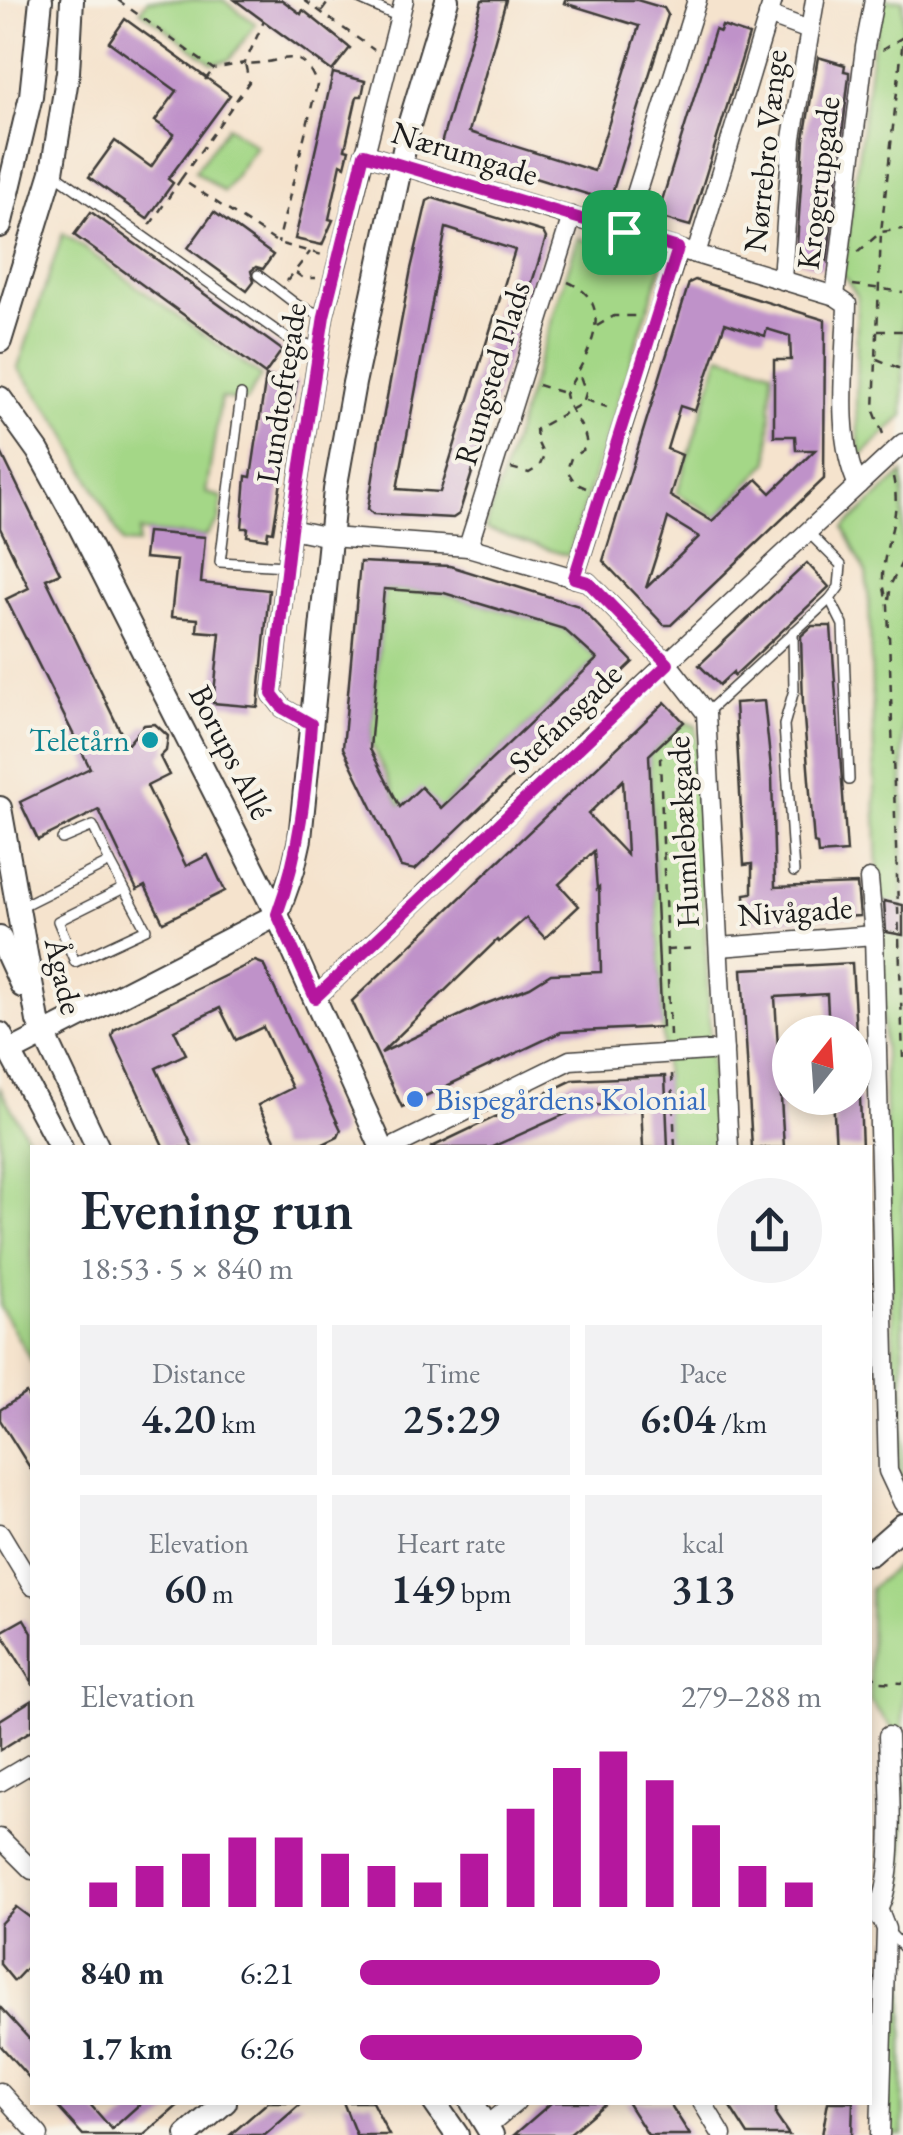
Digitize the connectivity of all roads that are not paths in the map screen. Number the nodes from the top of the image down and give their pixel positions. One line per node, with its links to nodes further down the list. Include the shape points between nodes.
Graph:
1 (41, 0): 15 (street, via 32,96)
2 (72, 0): 13 (street)
3 (362, 0): 9 (lane)
4 (447, 0): 12 (street)
5 (696, 0): 16 (street)
6 (815, 0): 10 (street, Nørrebro Vænge)
7 (874, 0): 20 (street, Krogerupgade)
8 (771, 8): 10 (street, Nørrebro Vænge); 17 (street, Nørrebro Vænge)
9 (402, 9): 11 (street, Lundtoftegade)
10 (809, 30): 19 (street, Nørrebro Vænge, via 792,138)
11 (364, 154): 12 (street, Nærumgade); 21 (street, Lundtoftegade)
12 (402, 165): 14 (street, Nærumgade); 30 (street, via 354,384)
13 (52, 172): 22 (street); 23 (lane, via 285,337)
14 (572, 216): 16 (street, Nærumgade); 31 (street, Rungsted Plads)
15 (0, 226)
16 (624, 232): 17 (street, Nærumgade)
17 (688, 251): 19 (street, Nærumgade); 33 (street, via 656,320)
18 (258, 275): 21 (lane)
19 (782, 280): 20 (street, Nærumgade)
20 (837, 281): 27 (street, Krogerupgade, via 847,304 844,442)
21 (324, 316): 23 (street, Lundtoftegade)
22 (0, 341)
23 (319, 348): 28 (street, Lundtoftegade)
24 (241, 396): 32 (lane, via 220,562)
25 (0, 398): 47 (street, Borups Allé, via 80,527)
26 (899, 447): 27 (street, Stefansgade)
27 (858, 486): 29 (street, Stefansgade)
28 (291, 529): 30 (street, Humlebækgade); 32 (street, Lundtoftegade)
29 (807, 531): 34 (lane, via 840,565 839,588); 36 (street, Stefansgade)
30 (330, 537): 31 (street, Humlebækgade); 38 (street)
31 (468, 547): 33 (street, Humlebækgade)
32 (286, 566): 38 (street, Lundtoftegade, via 272,694)
33 (574, 578): 36 (street, Humlebækgade, via 588,582)
34 (830, 600): 35 (lane); 39 (lane, via 844,625)
35 (793, 632): 37 (lane); 43 (lane, via 794,690 784,725)
36 (668, 664): 37 (street, Humlebækgade); 51 (street, Stefansgade)
37 (706, 712): 50 (street, Humlebækgade)
38 (311, 724): 47 (street, via 300,839)
39 (849, 780)
40 (0, 808): 46 (street, Ågade)
41 (62, 839): 42 (lane, via 93,826)
42 (110, 862): 45 (lane); 46 (lane)
43 (794, 872)
44 (869, 879): 48 (street)
45 (124, 888): 45 (lane, via 146,929 75,962 58,921)
46 (16, 909): 52 (street, Ågade)
47 (277, 914): 51 (street, Borups Allé); 52 (street)
48 (874, 935): 50 (street, Nivågade); 60 (street)
49 (0, 938): 52 (street)
50 (720, 947): 54 (street, Humlebækgade)
51 (315, 998): 57 (street, Borups Allé)
52 (41, 1028): 53 (street); 56 (street, Ågade)
53 (5, 1043): 55 (street)
54 (724, 1050): 58 (street, via 570,1060); 59 (street, Humlebækgade)
55 (59, 1145)
56 (97, 1145)
57 (381, 1145)
58 (397, 1145)
59 (729, 1145)
60 (876, 1336): 61 (street, via 888,1471)
61 (903, 1503)
62 (903, 1524): 64 (street)
63 (0, 1533): 65 (street)
64 (872, 1552)
65 (30, 1583)
66 (888, 1736): 71 (street, via 889,1882)
67 (30, 1765): 68 (street)
68 (0, 1782)
69 (0, 1838): 70 (street)
70 (30, 1868)
71 (876, 1915): 72 (lane); 84 (street)
72 (903, 1947)
73 (0, 2092): 80 (street)
74 (222, 2105): 81 (street)
75 (436, 2105): 82 (street)
76 (474, 2105): 79 (street)
77 (513, 2105): 79 (street)
78 (704, 2105): 83 (street)
79 (490, 2131)
80 (39, 2135)
81 (187, 2135)
82 (457, 2135)
83 (722, 2135)
84 (880, 2135)

